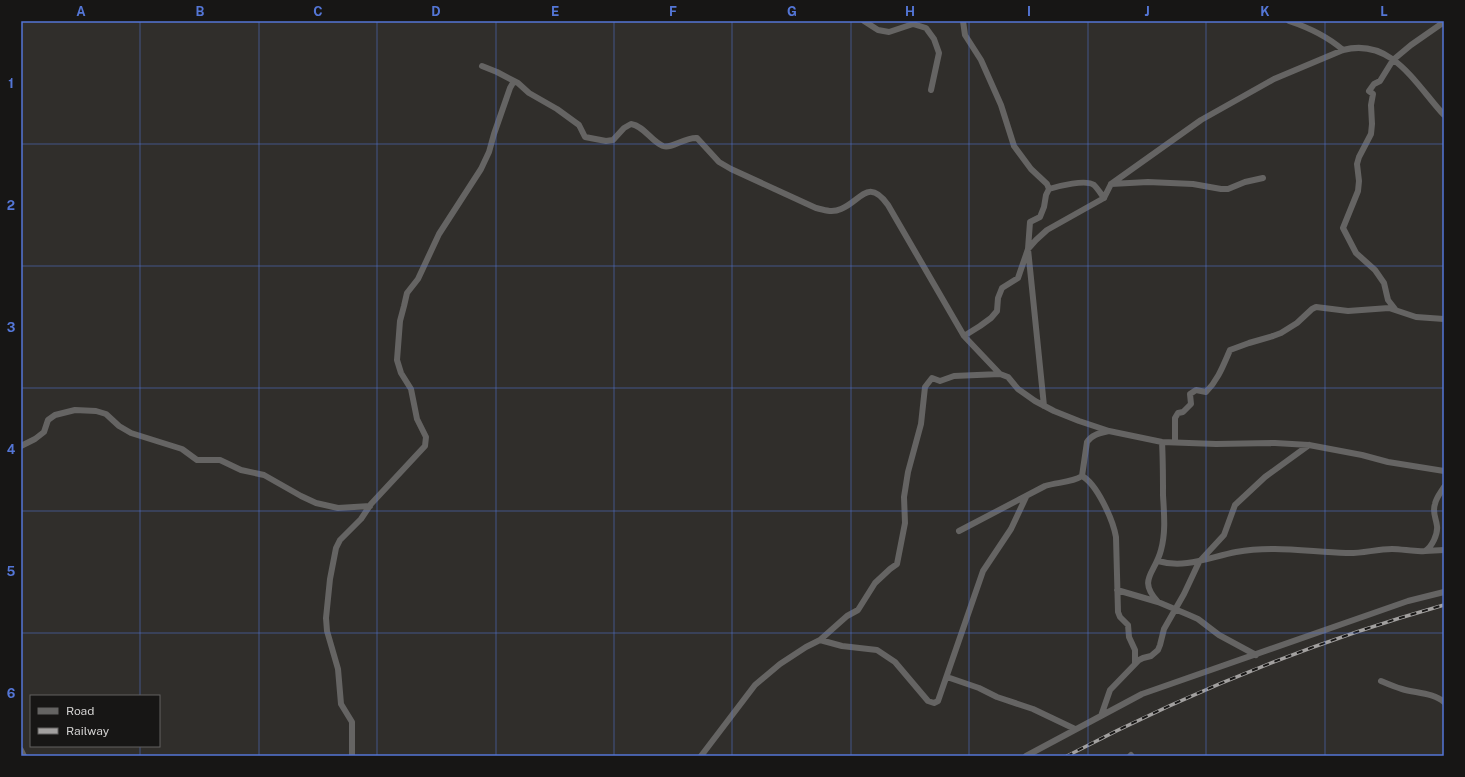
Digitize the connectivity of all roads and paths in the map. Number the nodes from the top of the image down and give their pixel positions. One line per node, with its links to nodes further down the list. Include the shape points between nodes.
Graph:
1 (864, 21): 9 (street, via 878,30 889,32 913,24 926,28 934,40 938,53)
2 (962, 21): 13 (street, via 965,35 1001,105 1014,146)
3 (1289, 21): 5 (street, via 1319,32)
4 (1444, 22): 6 (street)
5 (1343, 50): 6 (street, via 1373,49); 12 (street, via 1274,79 1201,120)
6 (1393, 60): 10 (street, via 1408,73); 16 (street, via 1380,81 1369,91 1372,94 1371,134 1357,164 1358,191 1343,228 1356,253 1375,270 1384,283 1388,300)
7 (482, 66): 8 (street)
8 (516, 82): 18 (street, via 579,125 584,137 610,141 631,124 666,146 697,138 719,162 731,169 816,208 830,211 840,209 868,192 876,193 888,205); 30 (street, via 511,84 481,169 439,234 418,279 407,293 400,321 397,360 401,373 411,389 417,419 425,433 426,443 423,450)
9 (931, 90)
10 (1444, 115)
11 (1263, 178): 12 (street, via 1228,189 1148,182)
12 (1111, 184): 14 (street)
13 (1049, 188): 14 (street, via 1078,183 1091,184); 15 (street, via 1040,217 1030,222)
14 (1104, 198): 15 (street, via 1047,230)
15 (1028, 249): 18 (street, via 1018,278 1002,288 997,311); 20 (street)
16 (1395, 309): 17 (street, via 1416,317); 23 (street, via 1348,311 1316,307 1281,333 1230,350 1213,385 1206,392 1196,390 1190,394 1191,404 1175,418)
17 (1444, 319)
18 (964, 336): 19 (street)
19 (1000, 374): 20 (street, via 1008,377 1018,389); 40 (street, via 954,376 940,381 932,378 925,387 921,424 906,478 905,523 897,564 875,583 858,610 847,616)
20 (1044, 406): 21 (street, via 1079,422)
21 (1109, 431): 22 (street); 27 (street, via 1096,434 1087,442)
22 (1162, 442): 23 (street); 34 (street, via 1164,521)
23 (1175, 442): 24 (street)
24 (1308, 445): 26 (street); 35 (street, via 1265,477 1235,505 1224,535)
25 (21, 446): 30 (street, via 44,432 48,420 55,415 74,410 96,410 106,414 131,433 182,450 197,460 220,460 241,470 264,475 316,503 338,508)
26 (1444, 471)
27 (1082, 476): 29 (street, via 1076,480 1045,486); 36 (street, via 1096,491 1114,527)
28 (1444, 487): 33 (street, via 1435,504 1435,537)
29 (1026, 496): 31 (street); 43 (street, via 1011,529 983,571)
30 (370, 506): 50 (street, via 336,548 326,618 327,631 338,669 341,704 352,722)
31 (959, 531)
32 (1444, 550): 33 (street)
33 (1425, 552): 35 (street, via 1392,549 1347,553 1284,549 1247,550)
34 (1158, 561): 35 (street, via 1174,564); 38 (street, via 1150,576 1148,588)
35 (1199, 562): 39 (street)
36 (1117, 590): 38 (street); 42 (street, via 1119,615 1128,625 1129,637 1135,650)
37 (1444, 592): 41 (street, via 1408,601)
38 (1158, 602): 39 (street)
39 (1176, 610): 41 (street, via 1198,619 1219,635); 42 (street, via 1164,629 1158,650)
40 (820, 640): 43 (street, via 842,646 877,650 895,662 928,701 934,703 938,700); 51 (street, via 806,646 755,685)
41 (1256, 655): 46 (street, via 1142,694)
42 (1135, 663): 46 (street, via 1110,690)
43 (947, 677): 47 (street, via 1034,709)
44 (1381, 681): 45 (street)
45 (1444, 702)
46 (1101, 716): 47 (street)
47 (1076, 729): 52 (street)
48 (21, 750): 49 (street)
49 (24, 756)
50 (352, 756)
51 (701, 756)
52 (1026, 756)

